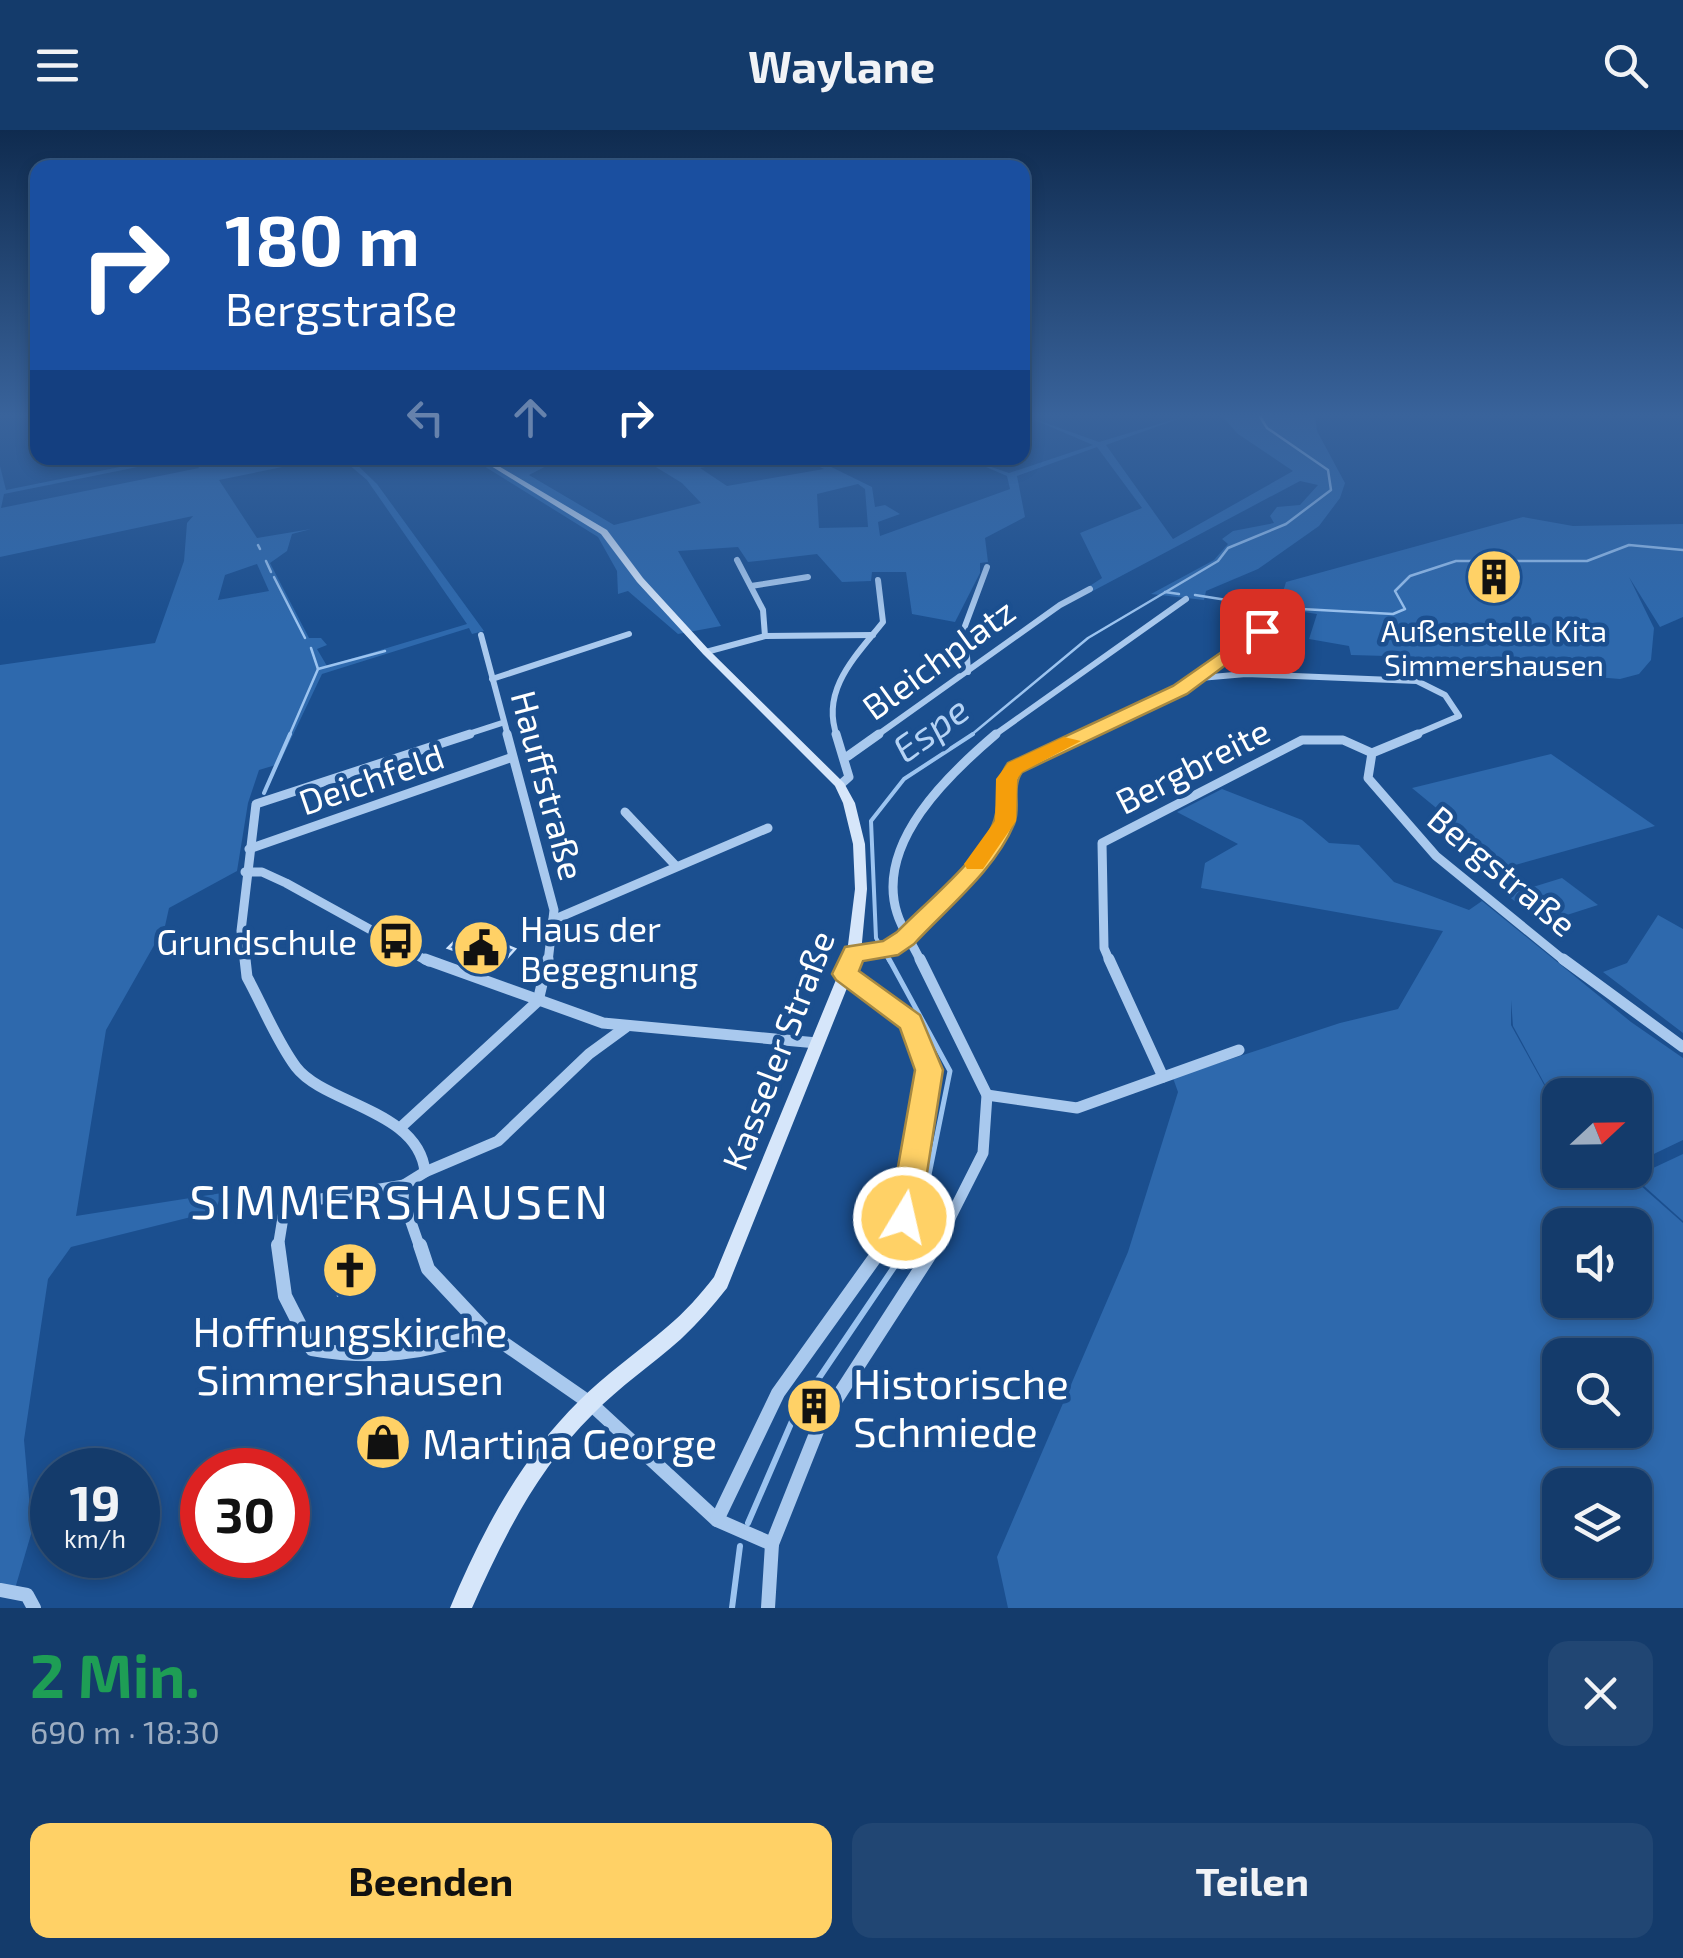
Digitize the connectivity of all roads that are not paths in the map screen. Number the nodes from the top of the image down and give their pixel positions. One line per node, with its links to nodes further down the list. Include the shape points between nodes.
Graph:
1 (524, 484): 14 (street, Kasseler Straße, via 604,532)
2 (737, 560): 6 (street)
3 (987, 568): 15 (street, via 965,626)
4 (808, 577): 6 (street)
5 (878, 580): 11 (street, via 883,622)
6 (751, 586): 13 (street, via 764,610)
7 (1090, 590): 15 (street, Bleichplatz)
8 (1186, 599): 29 (street, via 962,758 937,787 896,857 892,890)
9 (1272, 618): 16 (street)
10 (629, 634): 17 (street)
11 (873, 634): 13 (street); 20 (street, via 833,691 829,710)
12 (481, 636): 17 (street, Hauffstraße)
13 (765, 636): 14 (street)
14 (706, 652): 22 (street, Kasseler Straße)
15 (968, 672): 20 (street, Bleichplatz)
16 (1200, 678): 19 (street, via 1266,674 1417,682 1445,695 1459,716); 29 (street, via 1015,768 1007,779 1006,821 988,850)
17 (492, 679): 18 (street, Hauffstraße)
18 (502, 723): 21 (street, Hauffstraße); 25 (street, via 256,804)
19 (1372, 753): 35 (street, Bergstraße, via 1368,778 1425,847); 37 (street, Bergbreite, via 1342,740 1302,740 1102,843 1104,948)
20 (848, 756): 22 (street, Bleichplatz, via 849,777)
21 (510, 758): 25 (street, Deichfeld); 28 (street, Hauffstraße)
22 (840, 785): 30 (street, Kasseler Straße, via 855,812)
23 (625, 812): 26 (street)
24 (768, 828): 26 (street)
25 (249, 849): 27 (street)
26 (676, 866): 28 (street)
27 (245, 872): 32 (street, via 286,883 444,970); 39 (street, via 241,930 247,977 298,1070)
28 (553, 920): 32 (street, Hauffstraße)
29 (906, 938): 30 (street, via 890,948); 38 (street)
30 (854, 953): 31 (street, Kasseler Straße)
31 (845, 974): 34 (street, Kasseler Straße); 44 (street, via 911,1022 929,1070 904,1218 778,1394)
32 (538, 1001): 33 (street); 39 (street)
33 (626, 1027): 34 (street); 40 (street, via 498,1141)
34 (817, 1043): 43 (street, Kasseler Straße, via 721,1282 694,1319)
35 (1683, 1047)
36 (1239, 1050): 37 (street)
37 (1163, 1077): 38 (street, via 1077,1108)
38 (987, 1096): 45 (street, via 983,1153 958,1207 818,1426)
39 (400, 1128): 40 (street)
40 (425, 1172): 41 (street)
41 (404, 1184): 42 (street, via 428,1270); 42 (street, via 284,1205 274,1246 288,1309 312,1349 354,1359 460,1342)
42 (486, 1331): 43 (street)
43 (590, 1403): 44 (street); 48 (street, Kasseler Straße, via 534,1466 500,1519)
44 (716, 1520): 45 (street)
45 (772, 1544): 49 (street)
46 (0, 1590): 47 (street)
47 (31, 1601)
48 (461, 1608)
49 (768, 1608)

